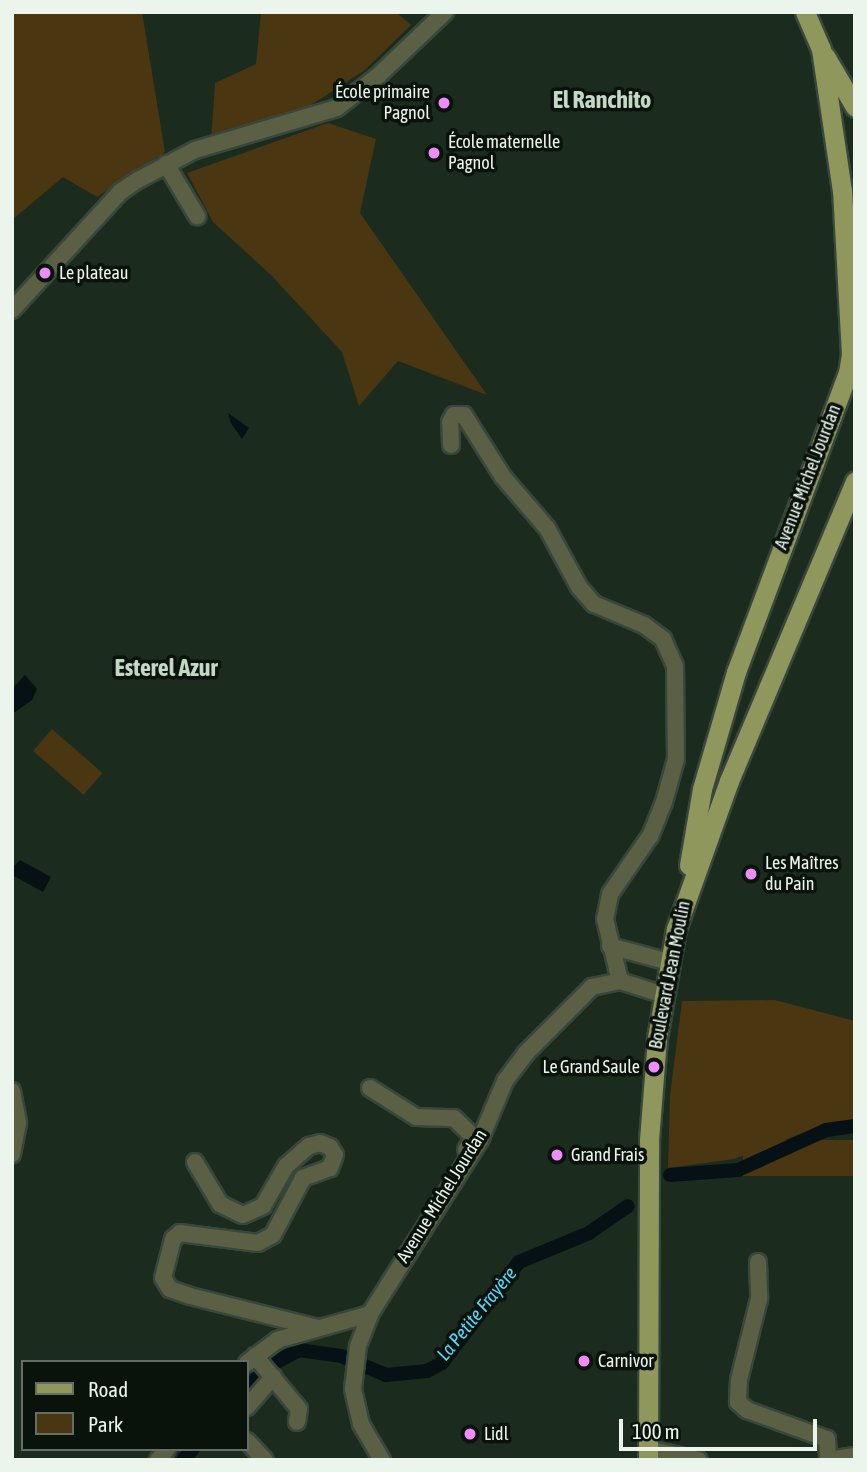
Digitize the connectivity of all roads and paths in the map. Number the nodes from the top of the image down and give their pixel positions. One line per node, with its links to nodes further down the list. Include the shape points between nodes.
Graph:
1 (445, 12): 5 (street, via 337,108 195,150)
2 (805, 12): 3 (main road, Avenue Michel Jourdan)
3 (821, 49): 4 (main road); 7 (main road, Avenue Michel Jourdan)
4 (855, 107)
5 (166, 164): 6 (street); 10 (street, via 120,192)
6 (197, 216)
7 (850, 220): 8 (main road, Avenue Michel Jourdan)
8 (849, 256): 9 (main road); 13 (main road, Avenue Michel Jourdan, via 848,373 736,673 702,789)
9 (855, 276)
10 (12, 310)
11 (451, 445): 14 (street, via 450,422 454,415 464,415 503,477 547,528 579,587 594,604 644,625 663,639 675,666 676,759 650,836 610,894 605,919)
12 (855, 481): 13 (main road, Boulevard Jean Moulin)
13 (685, 893): 15 (main road, Boulevard Jean Moulin)
14 (610, 946): 15 (street); 16 (street)
15 (669, 962): 17 (main road, Boulevard Jean Moulin)
16 (620, 981): 17 (street); 22 (street, Avenue Michel Jourdan, via 592,987 525,1054 505,1081 480,1140)
17 (664, 995): 30 (main road, Boulevard Jean Moulin, via 649,1140)
18 (370, 1088): 22 (street, via 416,1117 454,1118 474,1137 445,1184)
19 (12, 1091): 20 (street, via 18,1122)
20 (12, 1154)
21 (195, 1161): 25 (street, via 220,1204 243,1215 263,1206 286,1167 309,1146 320,1143 330,1147 335,1155 330,1168 303,1178 273,1235 258,1243 180,1233 173,1239 163,1278 170,1289 190,1296)
22 (445, 1199): 24 (street, Avenue Michel Jourdan)
23 (758, 1262): 35 (street, via 759,1299 738,1402 747,1410 827,1439)
24 (370, 1314): 25 (street); 33 (street, Avenue Michel Jourdan, via 353,1369 362,1424)
25 (318, 1328): 26 (street, via 277,1340)
26 (262, 1367): 27 (street); 28 (street, via 299,1409)
27 (248, 1404)
28 (297, 1423)
29 (248, 1442): 32 (street)
30 (648, 1454): 34 (street)
31 (855, 1456): 35 (street)
32 (265, 1460)
33 (382, 1460)
34 (699, 1460)
35 (828, 1460)

